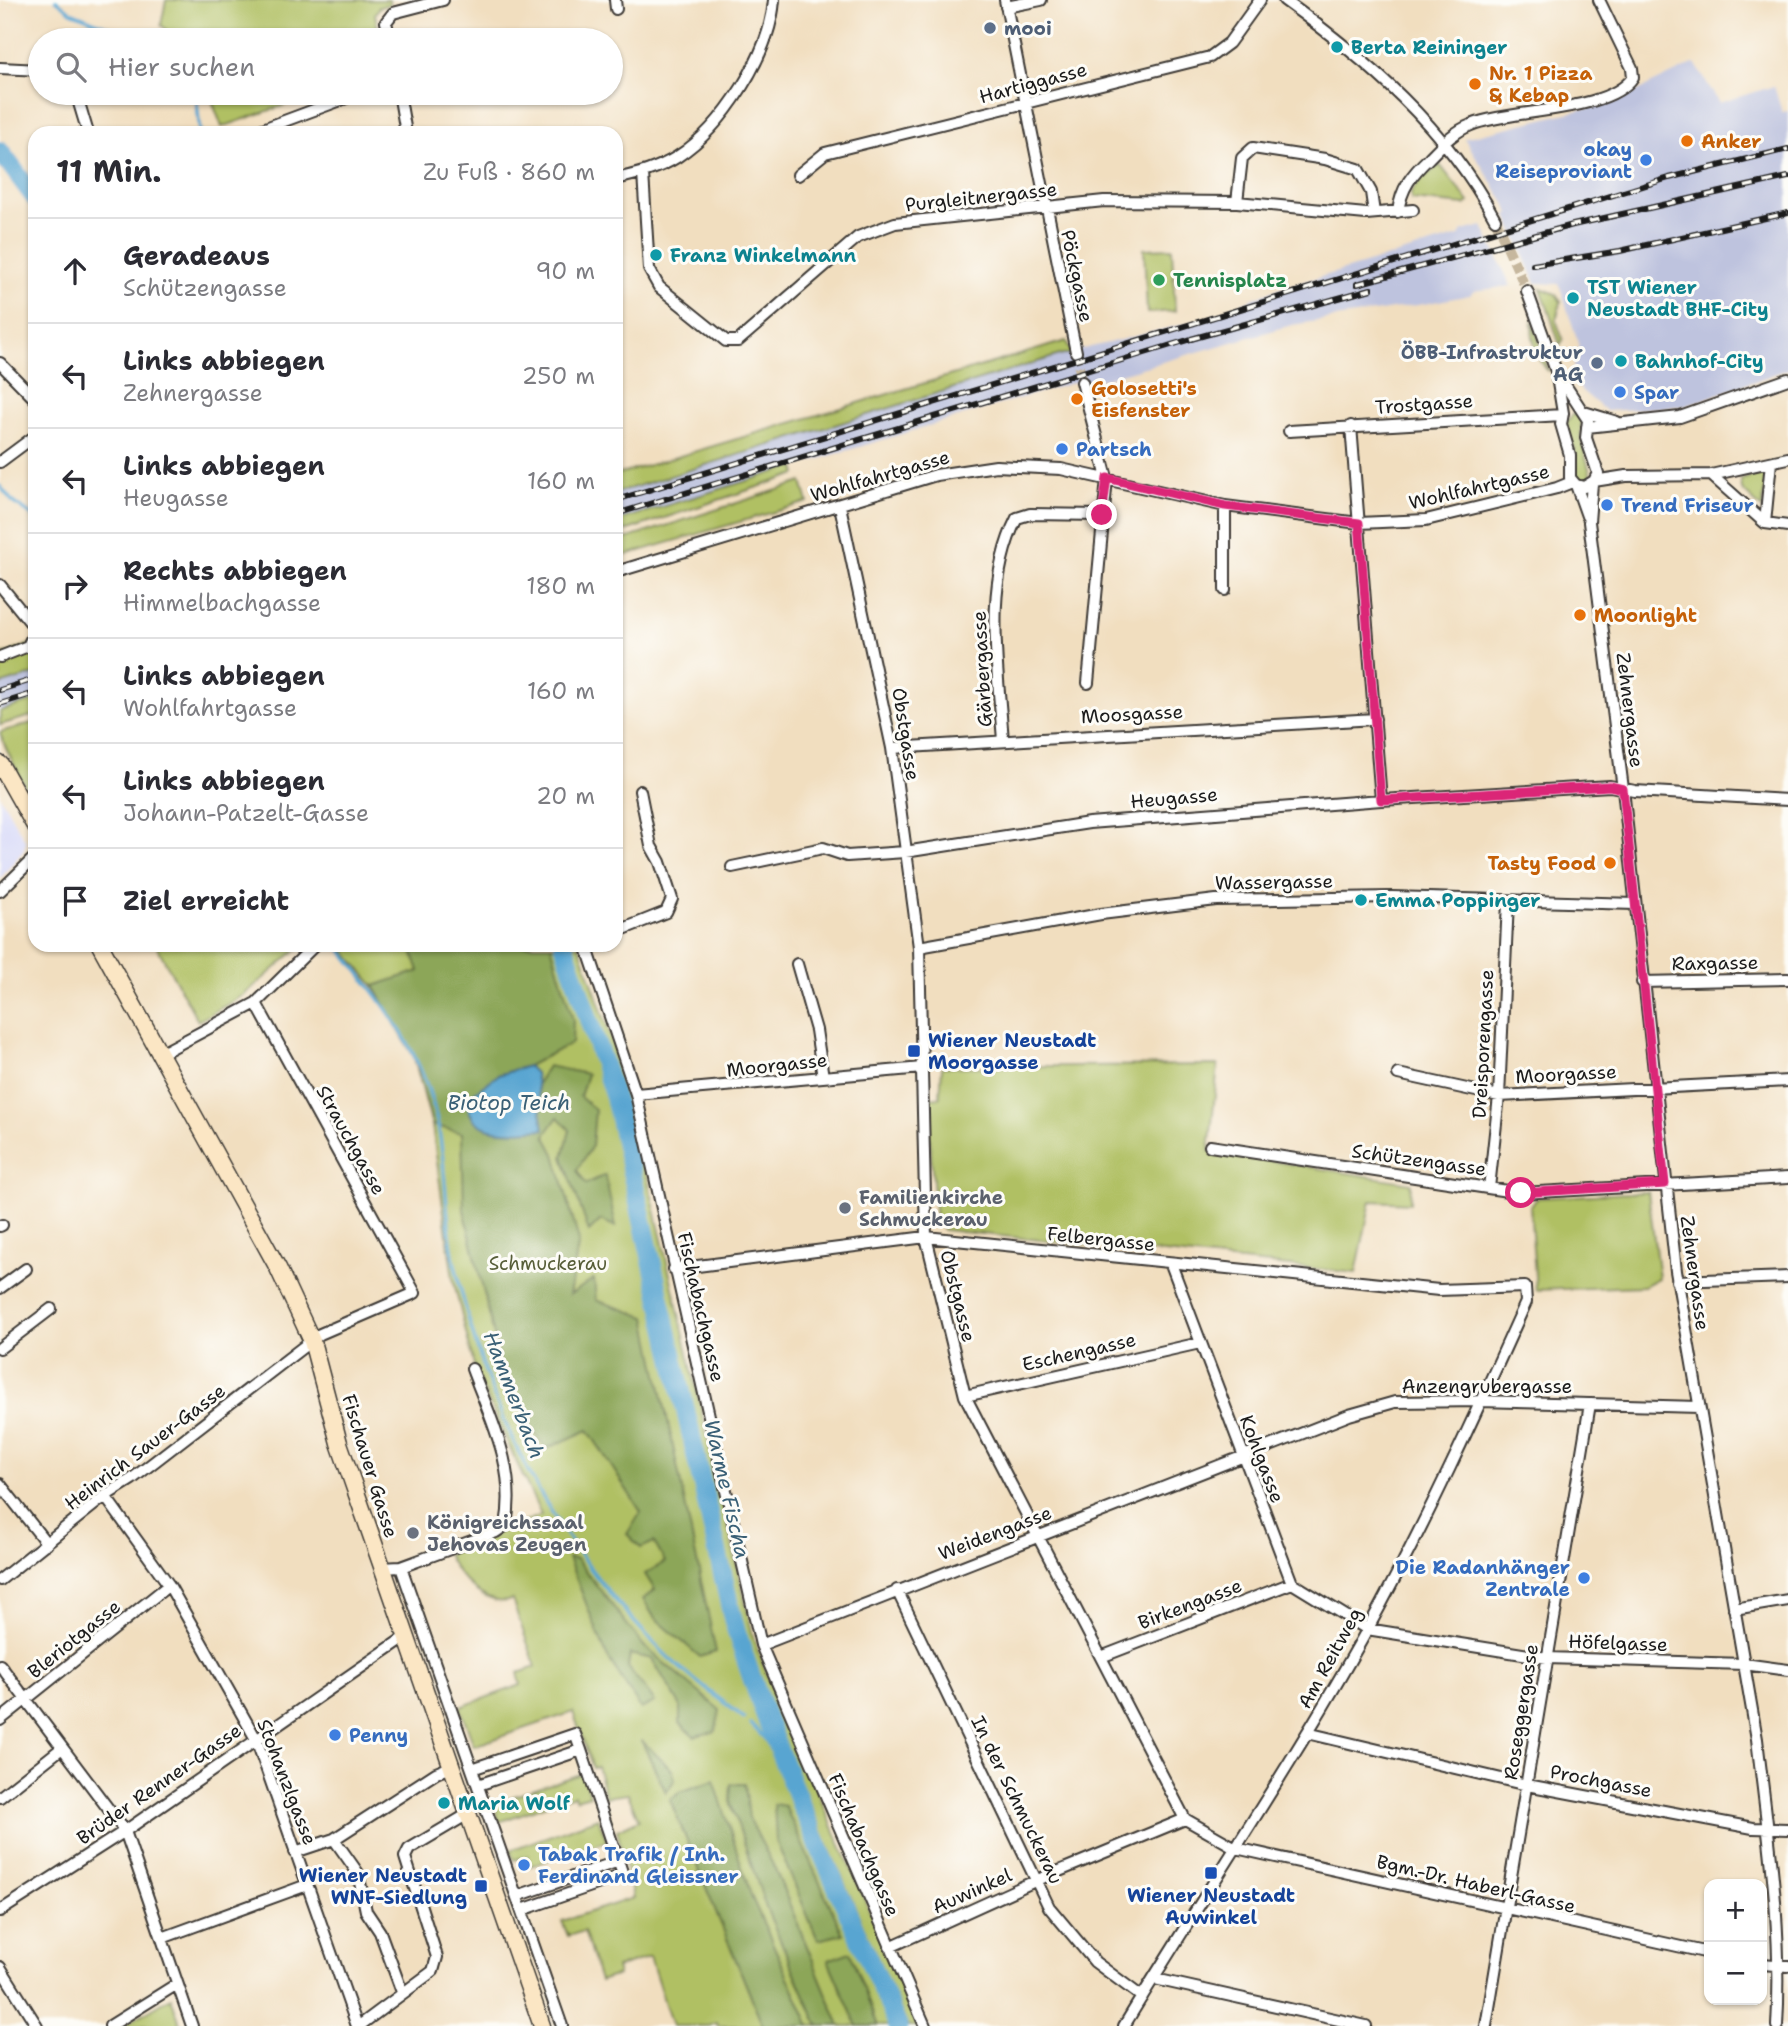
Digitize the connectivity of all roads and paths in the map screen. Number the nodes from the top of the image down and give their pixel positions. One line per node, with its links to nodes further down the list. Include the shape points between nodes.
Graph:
1 (443, 0): 8 (street, via 393,13)
2 (774, 0): 19 (street, via 758,57 726,108 678,156)
3 (1041, 0): 7 (street)
4 (1260, 0): 14 (street, Hartiggasse, via 1220,52)
5 (1283, 0): 18 (street, via 1393,87)
6 (1599, 0): 18 (street, via 1632,68 1629,84 1553,110 1484,120 1454,133)
7 (1006, 4): 14 (street, Pöckgasse)
8 (387, 28)
9 (0, 68): 10 (street)
10 (28, 69)
11 (80, 105): 15 (street)
12 (328, 105): 16 (street)
13 (401, 105): 17 (street)
14 (1024, 105): 20 (street, Hartiggasse, via 825,153); 23 (street, Pöckgasse)
15 (86, 126)
16 (272, 126)
17 (405, 126)
18 (1444, 143): 25 (street, via 1413,173 1402,190); 27 (street)
19 (643, 173): 21 (street); 23 (street, Purgleitnergasse, via 649,269 659,287 726,341 738,341 858,237 895,223)
20 (798, 175)
21 (623, 177)
22 (1237, 202): 23 (street, Purgleitnergasse, via 1104,201); 26 (street, Purgleitnergasse); 26 (street, via 1242,158 1253,148 1358,169 1371,192)
23 (1045, 209): 29 (street, Pöckgasse)
24 (1413, 210): 25 (street, Purgleitnergasse)
25 (1398, 212): 26 (street, Purgleitnergasse)
26 (1374, 213)
27 (1495, 219)
28 (1527, 291): 31 (street)
29 (1076, 352)
30 (0, 363): 34 (street)
31 (1556, 371): 35 (street); 36 (street)
32 (1788, 379): 37 (street, via 1680,417)
33 (1082, 382): 48 (street)
34 (28, 392)
35 (1582, 411): 36 (street, Trostgasse); 37 (street); 39 (street)
36 (1562, 414): 38 (street, Trostgasse); 50 (street, Zehnergasse)
37 (1617, 422): 39 (street)
38 (1351, 426): 40 (street, Trostgasse); 55 (street)
39 (1587, 427): 45 (street, via 1588,450)
40 (1289, 431)
41 (28, 441): 43 (street)
42 (1788, 458): 44 (street)
43 (0, 462)
44 (1771, 462): 46 (street); 56 (street)
45 (1597, 469): 47 (street); 49 (street, Zehnergasse)
46 (1711, 475): 47 (street); 56 (street)
47 (1626, 476): 49 (street, Wohlfahrtgasse)
48 (1107, 478): 51 (street, Wohlfahrtgasse, via 1061,469 996,466 936,475); 52 (street, Wohlfahrtgasse); 53 (street)
49 (1593, 482): 50 (street, Wohlfahrtgasse, via 1584,487); 54 (street, Zehnergasse)
50 (1574, 483): 54 (street, Zehnergasse); 55 (street, Wohlfahrtgasse, via 1426,520)
51 (840, 506): 58 (street, Wohlfahrtgasse); 67 (street, Obstgasse)
52 (1225, 506): 55 (street, Wohlfahrtgasse); 60 (street)
53 (1102, 515): 64 (street); 66 (street, Gärbergasse, via 1030,514 1017,518 1007,539 994,620)
54 (1589, 522): 69 (street, Zehnergasse)
55 (1359, 523): 65 (street)
56 (1765, 523): 57 (street)
57 (1788, 526)
58 (623, 570)
59 (0, 585): 61 (street)
60 (1225, 590)
61 (28, 621)
62 (28, 646): 63 (street)
63 (0, 657)
64 (1088, 683)
65 (1375, 719): 66 (street, Moosgasse); 71 (street)
66 (1003, 741): 67 (street, Moosgasse)
67 (892, 748): 74 (street, Obstgasse)
68 (0, 764): 73 (main road)
69 (1623, 789): 71 (street, Heugasse, via 1610,786); 72 (street, Heugasse); 79 (street, Zehnergasse)
70 (640, 791): 80 (street, via 652,846 672,899 666,912)
71 (1381, 800): 74 (street, Heugasse, via 1090,822)
72 (1788, 800)
73 (28, 814)
74 (905, 852): 76 (street, Heugasse, via 846,856 822,848); 81 (street, Obstgasse)
75 (28, 863): 77 (street)
76 (732, 867)
77 (0, 891)
78 (1508, 902): 79 (street, Wassergasse); 81 (street, Wassergasse, via 1392,897 1216,900 1101,914); 96 (street, Dreisporengasse)
79 (1634, 904): 87 (street, Zehnergasse)
80 (623, 929)
81 (919, 947): 90 (street, Obstgasse)
82 (104, 952): 89 (main road, Fischauer Gasse)
83 (308, 952): 88 (street)
84 (588, 952): 95 (street, Fischabachgasse)
85 (797, 964): 92 (street, via 816,1030)
86 (1788, 979): 87 (street, Raxgasse)
87 (1643, 982): 94 (street, Zehnergasse)
88 (257, 1003): 89 (street); 109 (street, Strauchgasse)
89 (160, 1054): 111 (main road, Fischauer Gasse, via 278,1268)
90 (922, 1068): 92 (street, Moorgasse); 101 (street, Obstgasse)
91 (1398, 1074): 96 (street, Moorgasse)
92 (823, 1077): 95 (street, Moorgasse)
93 (1788, 1081): 94 (street, Moorgasse)
94 (1654, 1086): 96 (street, Moorgasse); 99 (street, Zehnergasse)
95 (636, 1094): 104 (street, Fischabachgasse)
96 (1499, 1096): 100 (street, Dreisporengasse)
97 (1210, 1146): 100 (street, Schützengasse)
98 (1788, 1178): 99 (street, Schützengasse)
99 (1665, 1184): 100 (street, Schützengasse, via 1521,1193); 106 (street, Zehnergasse)
100 (1489, 1188)
101 (926, 1237): 102 (street, Felbergasse); 104 (street, Felbergasse); 115 (street, Obstgasse)
102 (1171, 1264): 107 (street, Felbergasse, via 1439,1290); 112 (street, Kohlgasse)
103 (26, 1269): 108 (street)
104 (674, 1269): 134 (street, Fischabachgasse)
105 (1788, 1277): 106 (street)
106 (1677, 1281): 118 (street, Zehnergasse)
107 (1525, 1287): 116 (street, Am Reitweg, via 1526,1302)
108 (0, 1288)
109 (415, 1293): 111 (street, Heinrich Sauer-Gasse)
110 (51, 1309): 113 (street)
111 (312, 1341): 121 (street, Heinrich Sauer-Gasse); 125 (main road, Fischauer Gasse, via 339,1443)
112 (1200, 1343): 115 (street, Eschengasse); 119 (street, Kohlgasse)
113 (0, 1348)
114 (472, 1369): 124 (street, via 508,1467 506,1524 496,1532)
115 (965, 1395): 122 (street, Obstgasse)
116 (1482, 1401): 117 (street, Anzengrubergasse); 119 (street, Anzengrubergasse, via 1395,1402); 132 (street, Am Reitweg)
117 (1590, 1404): 118 (street, Anzengrubergasse); 136 (street, Roseggergasse)
118 (1699, 1407): 131 (street, Zehnergasse)
119 (1242, 1456): 122 (street, Weidengasse); 127 (street, Kohlgasse)
120 (0, 1484): 123 (street)
121 (105, 1496): 123 (street, Heinrich Sauer-Gasse); 128 (street, Stohanzlgasse)
122 (1036, 1535): 129 (street, Weidengasse); 135 (street, Obstgasse)
123 (47, 1544): 126 (street, Heinrich Sauer-Gasse)
124 (401, 1567): 125 (street); 147 (street)
125 (381, 1568): 133 (main road, Fischauer Gasse)
126 (0, 1580)
127 (1292, 1583): 132 (street); 135 (street, Birkengasse)
128 (169, 1584): 140 (street, Bleriotgasse); 143 (street, Stohanzlgasse)
129 (897, 1590): 134 (street, Weidengasse); 160 (street, In der Schmuckerau)
130 (1788, 1600): 131 (street)
131 (1734, 1609): 137 (street, Zehnergasse)
132 (1367, 1629): 136 (street, Höfelgasse); 142 (street, Am Reitweg)
133 (405, 1637): 143 (street, Brüder Renner-Gasse); 146 (main road, Fischauer Gasse)
134 (761, 1645): 167 (street, Fischabachgasse)
135 (1101, 1657): 152 (street, Obstgasse)
136 (1547, 1658): 137 (street, Höfelgasse); 148 (street, Roseggergasse)
137 (1744, 1664): 139 (street, Höfelgasse); 153 (street, Zehnergasse)
138 (0, 1665): 140 (street)
139 (1788, 1670)
140 (26, 1700): 141 (street, Bleriotgasse); 144 (street)
141 (0, 1720)
142 (1307, 1733): 148 (street, Prochgasse); 157 (street, Am Reitweg)
143 (256, 1739): 155 (street, Brüder Renner-Gasse); 158 (street, Stohanzlgasse)
144 (62, 1748): 150 (street); 155 (street)
145 (581, 1750): 147 (street, via 575,1734); 149 (street); 159 (street)
146 (451, 1766): 151 (main road, Fischauer Gasse); 156 (street)
147 (472, 1769): 149 (street)
148 (1527, 1785): 153 (street, Prochgasse); 164 (street, Roseggergasse)
149 (478, 1786): 162 (street)
150 (0, 1797)
151 (468, 1814): 173 (street, via 409,1849 405,1857 437,1957 433,1971); 179 (main road, Fischauer Gasse)
152 (1185, 1819): 157 (street); 160 (street, Auwinkel)
153 (1768, 1829): 154 (street, Prochgasse); 169 (street, Zehnergasse)
154 (1788, 1829)
155 (125, 1831): 165 (street, Brüder Renner-Gasse); 166 (street)
156 (334, 1839): 158 (street); 173 (street, via 358,1873 366,1911 380,1932)
157 (1236, 1848): 164 (street, Bgm.-Dr. Haberl-Gasse); 171 (street, Am Reitweg)
158 (295, 1852): 161 (street, Stohanzlgasse)
159 (619, 1861): 162 (street); 163 (street, via 623,1875)
160 (1035, 1881): 167 (street, Auwinkel); 174 (street, In der Schmuckerau, via 1071,1937)
161 (307, 1885): 166 (street); 178 (street, Stohanzlgasse)
162 (517, 1896): 163 (street)
163 (522, 1910): 180 (street)
164 (1505, 1910): 168 (street, Bgm.-Dr. Haberl-Gasse); 184 (street, Roseggergasse)
165 (0, 1911)
166 (162, 1938): 172 (street)
167 (890, 1947): 181 (street, Fischabachgasse)
168 (1704, 1952)
169 (1784, 1966): 185 (street, Zehnergasse)
170 (0, 1968): 175 (street)
171 (1155, 1979): 174 (street, Am Reitweg); 183 (street)
172 (177, 1984): 176 (street); 177 (street)
173 (402, 1992): 178 (street)
174 (1142, 1997): 182 (street, Am Reitweg)
175 (37, 2026)
176 (110, 2026)
177 (192, 2026)
178 (358, 2026)
179 (542, 2026)
180 (562, 2026)
181 (925, 2026)
182 (1124, 2026)
183 (1366, 2026)
184 (1486, 2026)
185 (1777, 2026)

